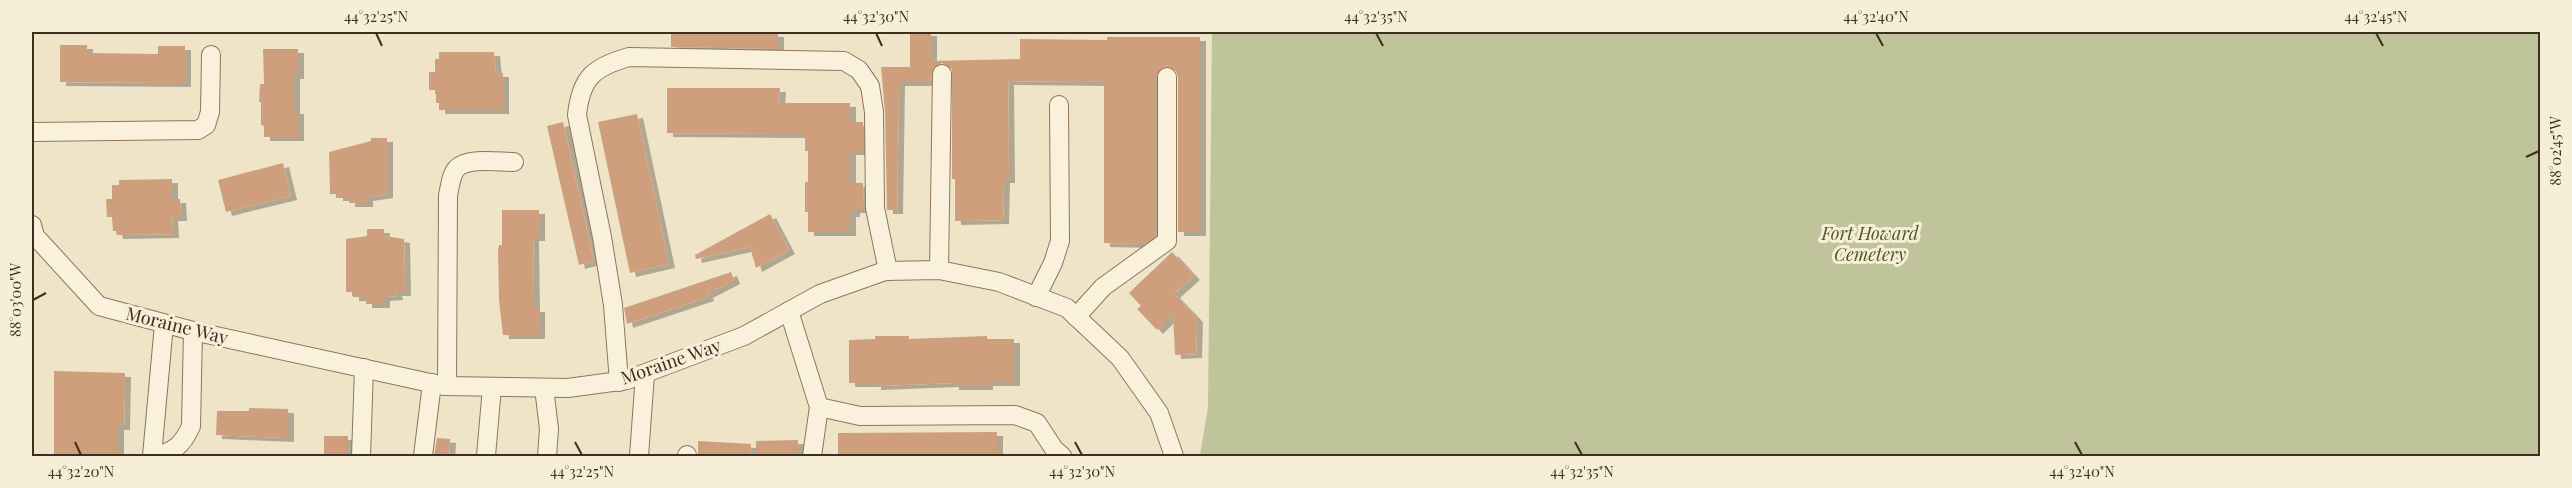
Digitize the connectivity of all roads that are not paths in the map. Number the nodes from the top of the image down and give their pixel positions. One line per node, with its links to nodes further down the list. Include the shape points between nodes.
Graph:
1 (211, 55): 5 (street, via 210,112 206,125 198,130)
2 (942, 74): 8 (street)
3 (1167, 77): 12 (street, via 1167,241 1103,287)
4 (1059, 105): 10 (street, via 1060,242)
5 (32, 132)
6 (514, 162): 18 (street, via 472,162 458,168 451,180)
7 (33, 230): 13 (street, Moraine Way, via 99,306)
8 (939, 270): 9 (street, Moraine Way); 10 (street, Moraine Way, via 999,282)
9 (888, 271): 11 (street, Moraine Way, via 820,294); 17 (street, via 875,208 874,112 870,86 859,70 844,62 808,61 629,57 605,64 589,76 579,94 578,115 611,294)
10 (1036, 297): 12 (street, Moraine Way, via 1067,308)
11 (789, 311): 16 (street, Moraine Way, via 744,336); 21 (street)
12 (1076, 316): 30 (street, Moraine Way, via 1120,358 1159,413)
13 (164, 324): 14 (street, Moraine Way); 23 (street)
14 (193, 331): 15 (street, Moraine Way); 23 (street, via 191,426 177,448)
15 (364, 368): 18 (street, Moraine Way); 24 (street)
16 (645, 374): 17 (street, Moraine Way); 28 (street)
17 (619, 382): 20 (street, Moraine Way)
18 (439, 384): 19 (street, Moraine Way); 25 (street)
19 (492, 387): 20 (street, Moraine Way); 26 (street)
20 (544, 388): 27 (street, via 549,429)
21 (819, 407): 22 (street, via 860,416 1015,415 1037,423); 29 (street)
22 (1055, 454)
23 (153, 456)
24 (361, 456)
25 (423, 456)
26 (486, 456)
27 (547, 456)
28 (639, 456)
29 (812, 456)
30 (1174, 456)

